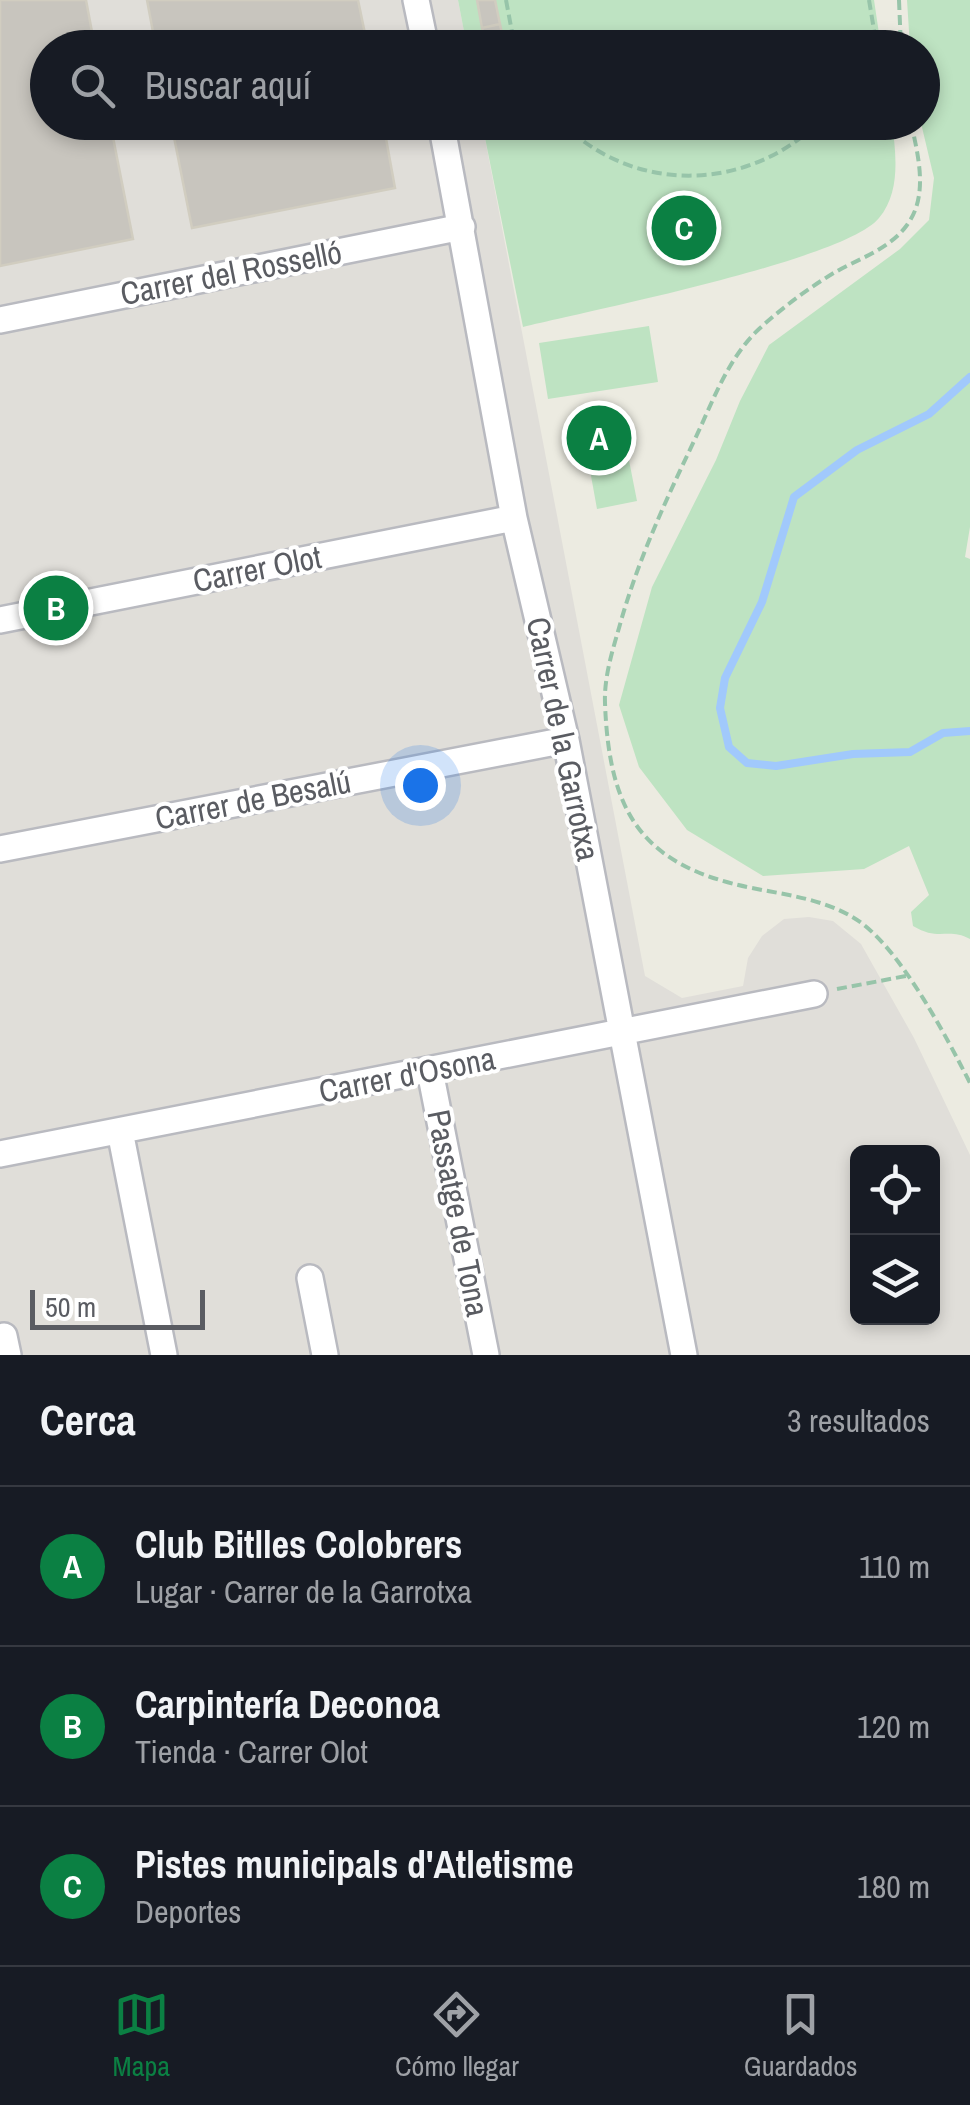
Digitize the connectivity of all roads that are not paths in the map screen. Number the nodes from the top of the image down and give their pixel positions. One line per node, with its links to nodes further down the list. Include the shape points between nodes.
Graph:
1 (416, 0): 2 (street)
2 (422, 30)
3 (445, 140): 4 (street, Carrer de la Garrotxa)
4 (462, 226): 5 (street, Carrer del Rosselló); 6 (street, Carrer de la Garrotxa)
5 (0, 320)
6 (514, 518): 7 (street, Carrer Olot); 8 (street, Carrer de la Garrotxa)
7 (0, 620)
8 (566, 740): 9 (street, Carrer de Besalú); 11 (street, Carrer de la Garrotxa)
9 (0, 849)
10 (814, 994): 11 (street, Carrer d'Osona)
11 (623, 1033): 12 (street, Carrer d'Osona); 19 (street, Carrer de la Garrotxa)
12 (430, 1071): 13 (street, Carrer d'Osona); 18 (street, Passatge de Tona)
13 (120, 1131): 14 (street, Carrer d'Osona); 16 (street)
14 (0, 1154)
15 (310, 1278): 17 (street)
16 (164, 1355)
17 (324, 1355)
18 (486, 1355)
19 (684, 1355)

